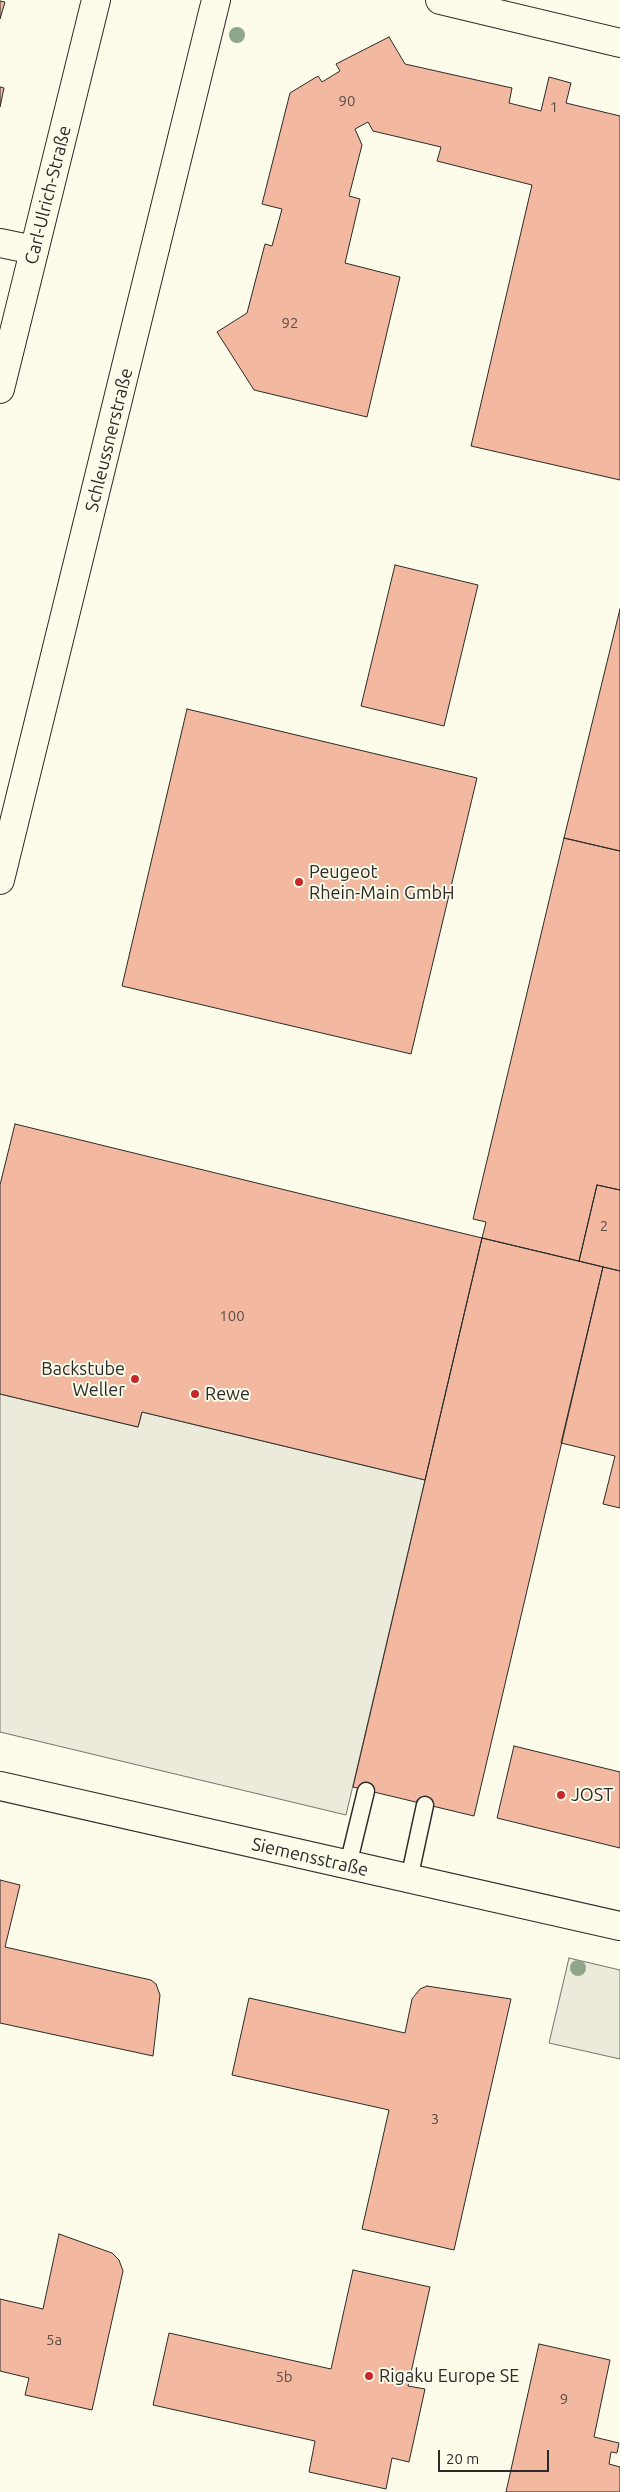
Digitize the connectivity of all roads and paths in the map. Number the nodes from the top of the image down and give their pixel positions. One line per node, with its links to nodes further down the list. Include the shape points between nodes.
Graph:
1 (96, 0): 6 (street, Carl-Ulrich-Straße)
2 (216, 0): 8 (street, Schleussnerstraße)
3 (447, 1): 4 (street)
4 (620, 43)
5 (0, 243): 6 (street)
6 (34, 250): 7 (street, Carl-Ulrich-Straße)
7 (0, 389)
8 (0, 880)
9 (0, 1786): 12 (street, Siemensstraße)
10 (366, 1791): 12 (lane)
11 (425, 1804): 13 (lane)
12 (348, 1865): 13 (street, Siemensstraße)
13 (409, 1879): 14 (street, Siemensstraße)
14 (620, 1926)

